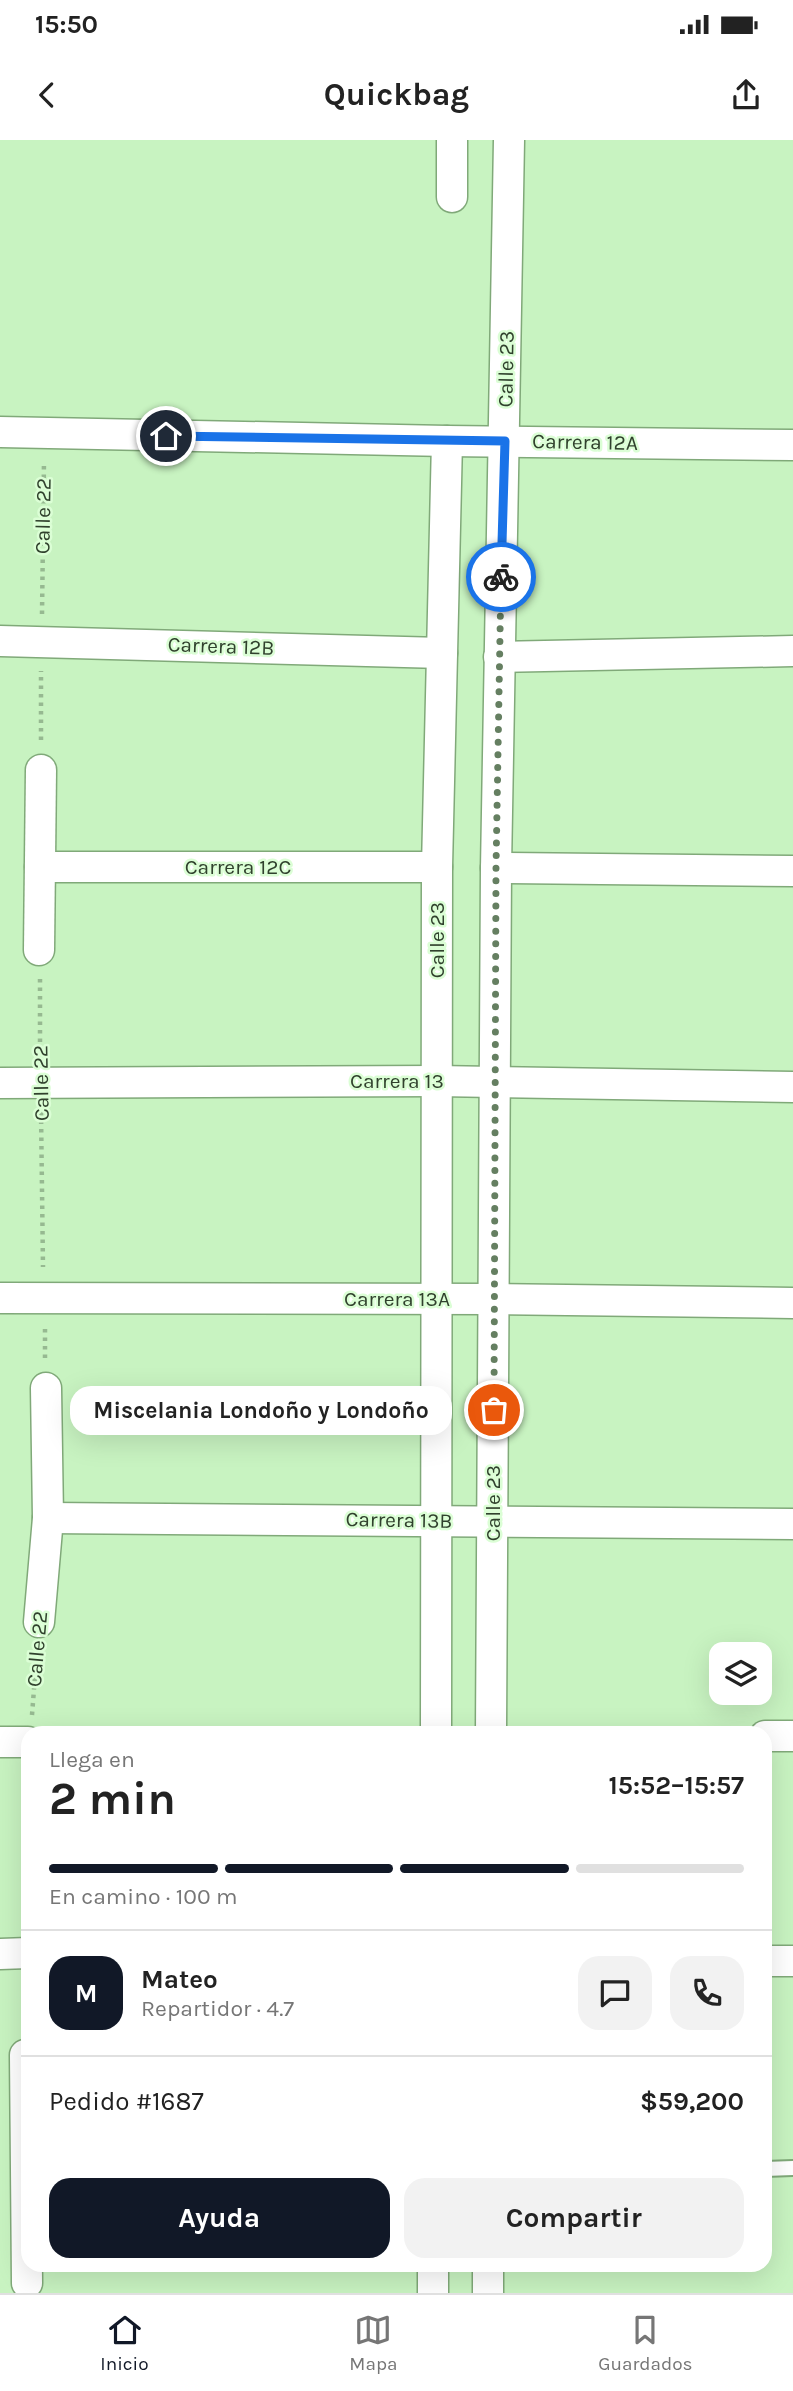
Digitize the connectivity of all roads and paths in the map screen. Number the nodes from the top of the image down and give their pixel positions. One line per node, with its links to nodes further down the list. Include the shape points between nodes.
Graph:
1 (452, 140): 3 (street)
2 (509, 140): 7 (street, Calle 23)
3 (452, 197)
4 (0, 432): 5 (street, Carrera 12A)
5 (44, 433): 6 (street, Carrera 12A); 10 (path, Calle 22)
6 (447, 441): 7 (street, Carrera 12A); 12 (street, Calle 23)
7 (505, 441): 8 (street, Carrera 12A); 13 (street, Calle 23)
8 (793, 445)
9 (0, 641): 10 (street, Carrera 12B)
10 (41, 641): 12 (street, Carrera 12B); 14 (path, Calle 22)
11 (793, 651): 13 (street)
12 (442, 653): 16 (street, Calle 23)
13 (499, 657): 17 (street, Calle 23)
14 (41, 770): 15 (street)
15 (40, 867): 16 (street, Carrera 12C); 19 (street)
16 (437, 867): 20 (street, Calle 23)
17 (496, 868): 18 (street); 21 (street, Calle 23)
18 (793, 871)
19 (39, 950): 23 (path, Calle 22)
20 (437, 1081): 21 (street, Carrera 13); 23 (street, Carrera 13); 28 (street, Calle 23)
21 (496, 1082): 24 (street, Carrera 13); 27 (street, Calle 23)
22 (0, 1083): 23 (street, Carrera 13)
23 (41, 1083): 26 (path, Calle 22)
24 (793, 1087)
25 (0, 1298): 26 (street, Carrera 13A)
26 (44, 1298): 28 (street, Carrera 13A); 30 (path, Calle 22)
27 (494, 1298): 28 (street, Carrera 13A); 29 (street, Carrera 13A); 33 (street, Calle 23)
28 (437, 1300): 32 (street, Calle 23)
29 (793, 1303)
30 (46, 1388): 31 (street, Calle 22)
31 (48, 1518): 32 (street, Carrera 13B); 35 (street, Calle 22)
32 (437, 1520): 33 (street, Carrera 13B); 37 (street, Calle 23)
33 (493, 1521): 34 (street, Carrera 13B); 38 (street, Calle 23)
34 (793, 1524)
35 (39, 1622): 36 (path, Calle 22)
36 (30, 1726)
37 (436, 1726)
38 (491, 1726)
39 (21, 1734): 42 (street)
40 (793, 1736): 41 (street)
41 (772, 1737)
42 (0, 1742)
43 (21, 1953): 44 (street)
44 (0, 1954)
45 (772, 1961): 46 (street)
46 (793, 1961)
47 (793, 2168): 48 (lane)
48 (772, 2169)
49 (27, 2272): 52 (street)
50 (433, 2272): 53 (street)
51 (488, 2272): 54 (street)
52 (27, 2283)
53 (433, 2293)
54 (488, 2293)

